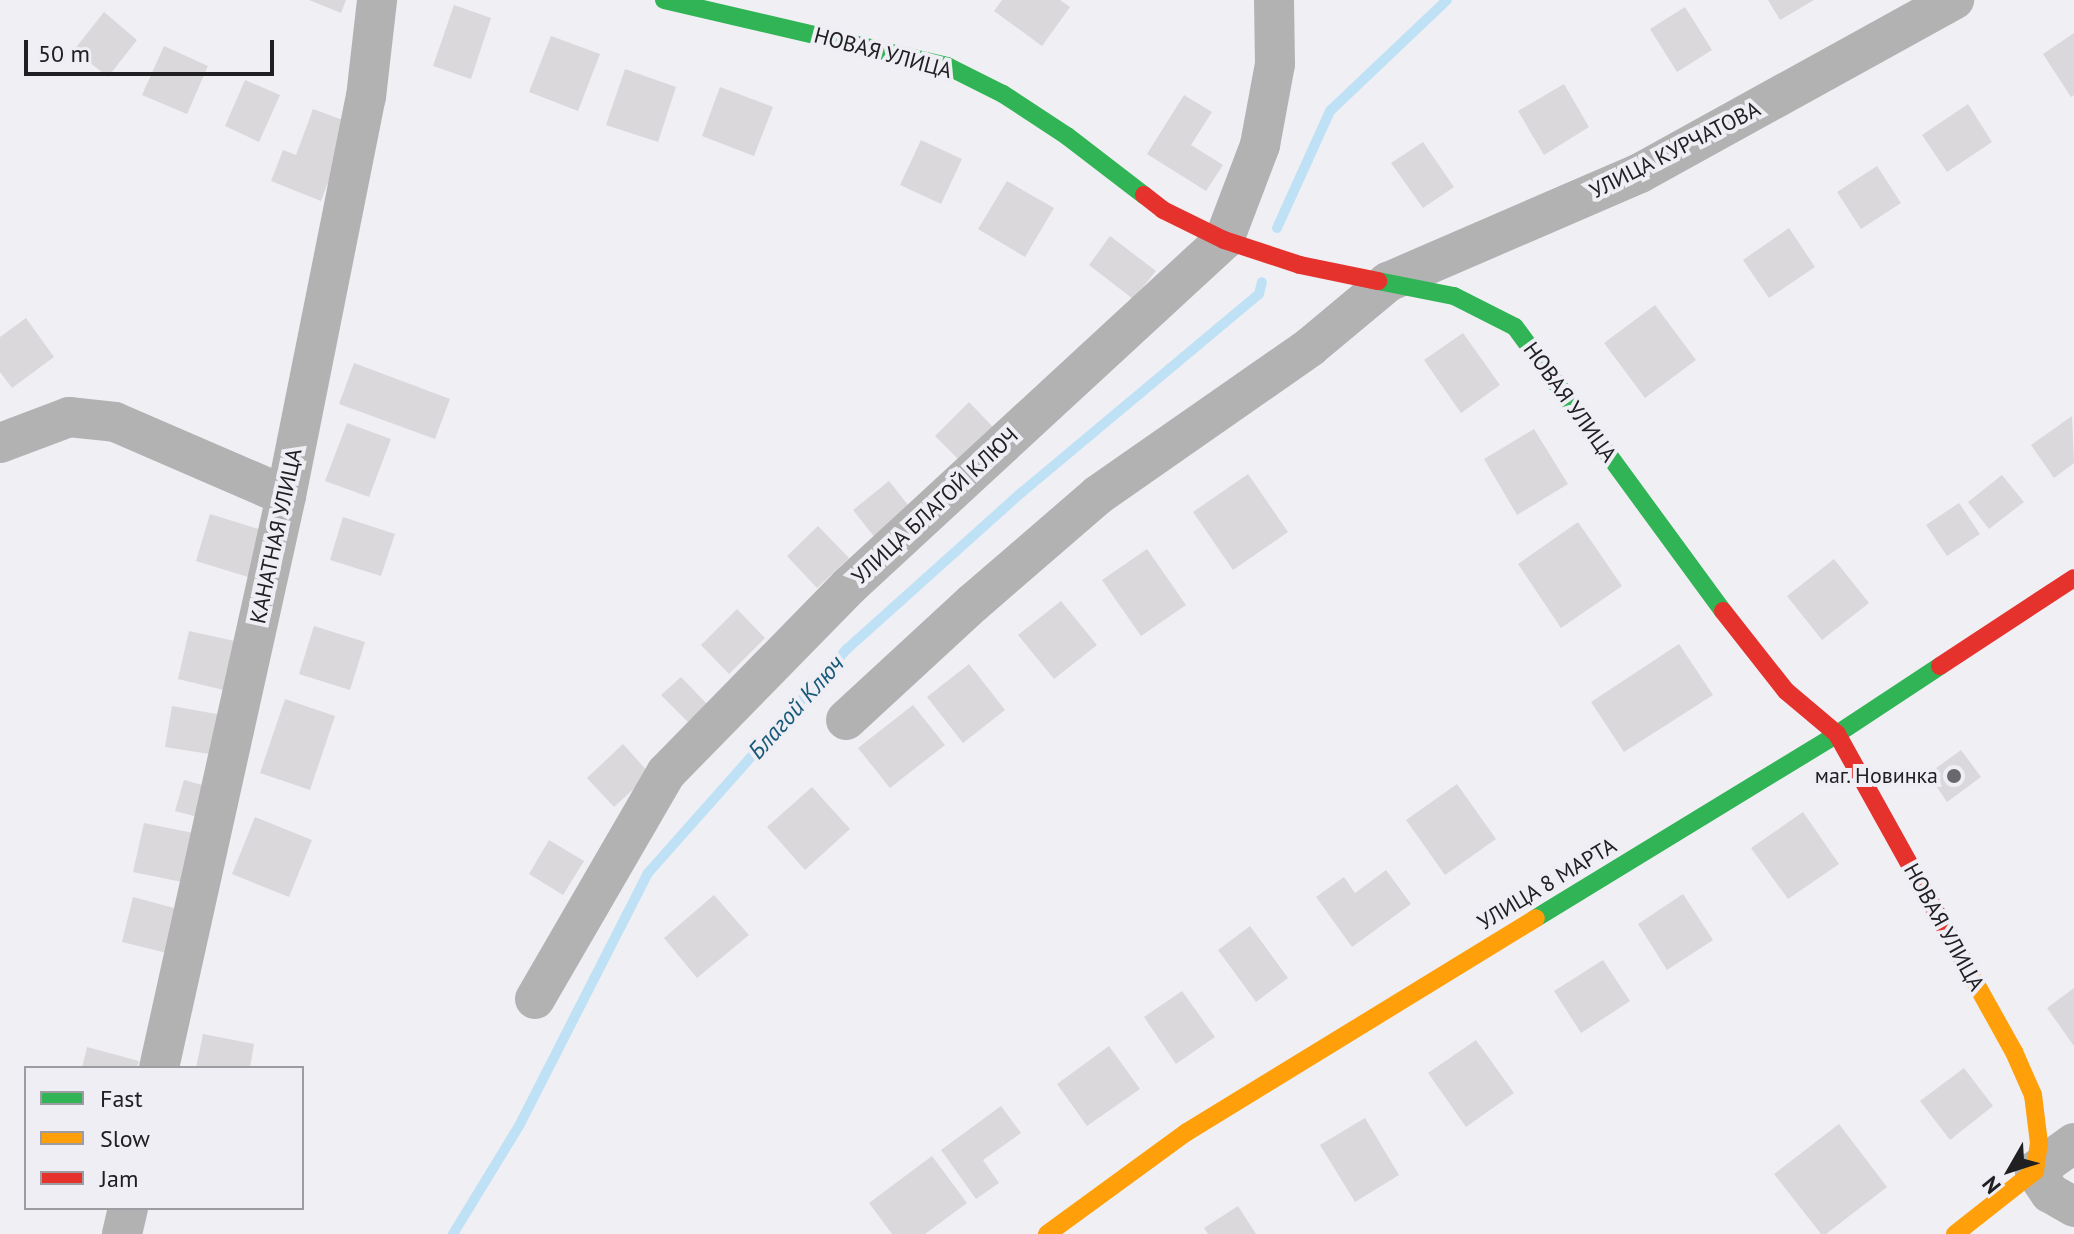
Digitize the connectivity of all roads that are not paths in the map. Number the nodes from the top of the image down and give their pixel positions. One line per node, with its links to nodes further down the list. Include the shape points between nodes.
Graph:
1 (377, 0): 8 (street, КАНАТНАЯ УЛИЦА, via 366,97)
2 (664, 0): 5 (street, НОВАЯ УЛИЦА, via 947,66 1003,94 1067,136 1163,210)
3 (1274, 0): 5 (street, УЛИЦА БЛАГОЙ КЛЮЧ, via 1275,64 1260,145)
4 (1954, 0): 6 (street, УЛИЦА КУРЧАТОВА, via 1640,173)
5 (1224, 240): 6 (street, НОВАЯ УЛИЦА, via 1300,265); 12 (street, УЛИЦА БЛАГОЙ КЛЮЧ, via 849,586 666,773)
6 (1388, 282): 10 (street, via 1310,347 1098,495); 11 (street, НОВАЯ УЛИЦА, via 1454,296 1515,327 1745,641 1786,691)
7 (0, 443): 8 (street, via 69,417 115,422)
8 (286, 496): 13 (street, КАНАТНАЯ УЛИЦА)
9 (2074, 578): 11 (street, УЛИЦА 8 МАРТА)
10 (846, 720)
11 (1837, 734): 15 (street, НОВАЯ УЛИЦА, via 2014,1052 2033,1095 2039,1143); 19 (street, УЛИЦА 8 МАРТА, via 1187,1132)
12 (535, 999)
13 (159, 1066)
14 (2074, 1143): 15 (street)
15 (2035, 1171): 16 (street, via 2050,1193); 20 (street)
16 (2074, 1207)
17 (128, 1210): 18 (street)
18 (122, 1234)
19 (1047, 1234)
20 (1955, 1234)

